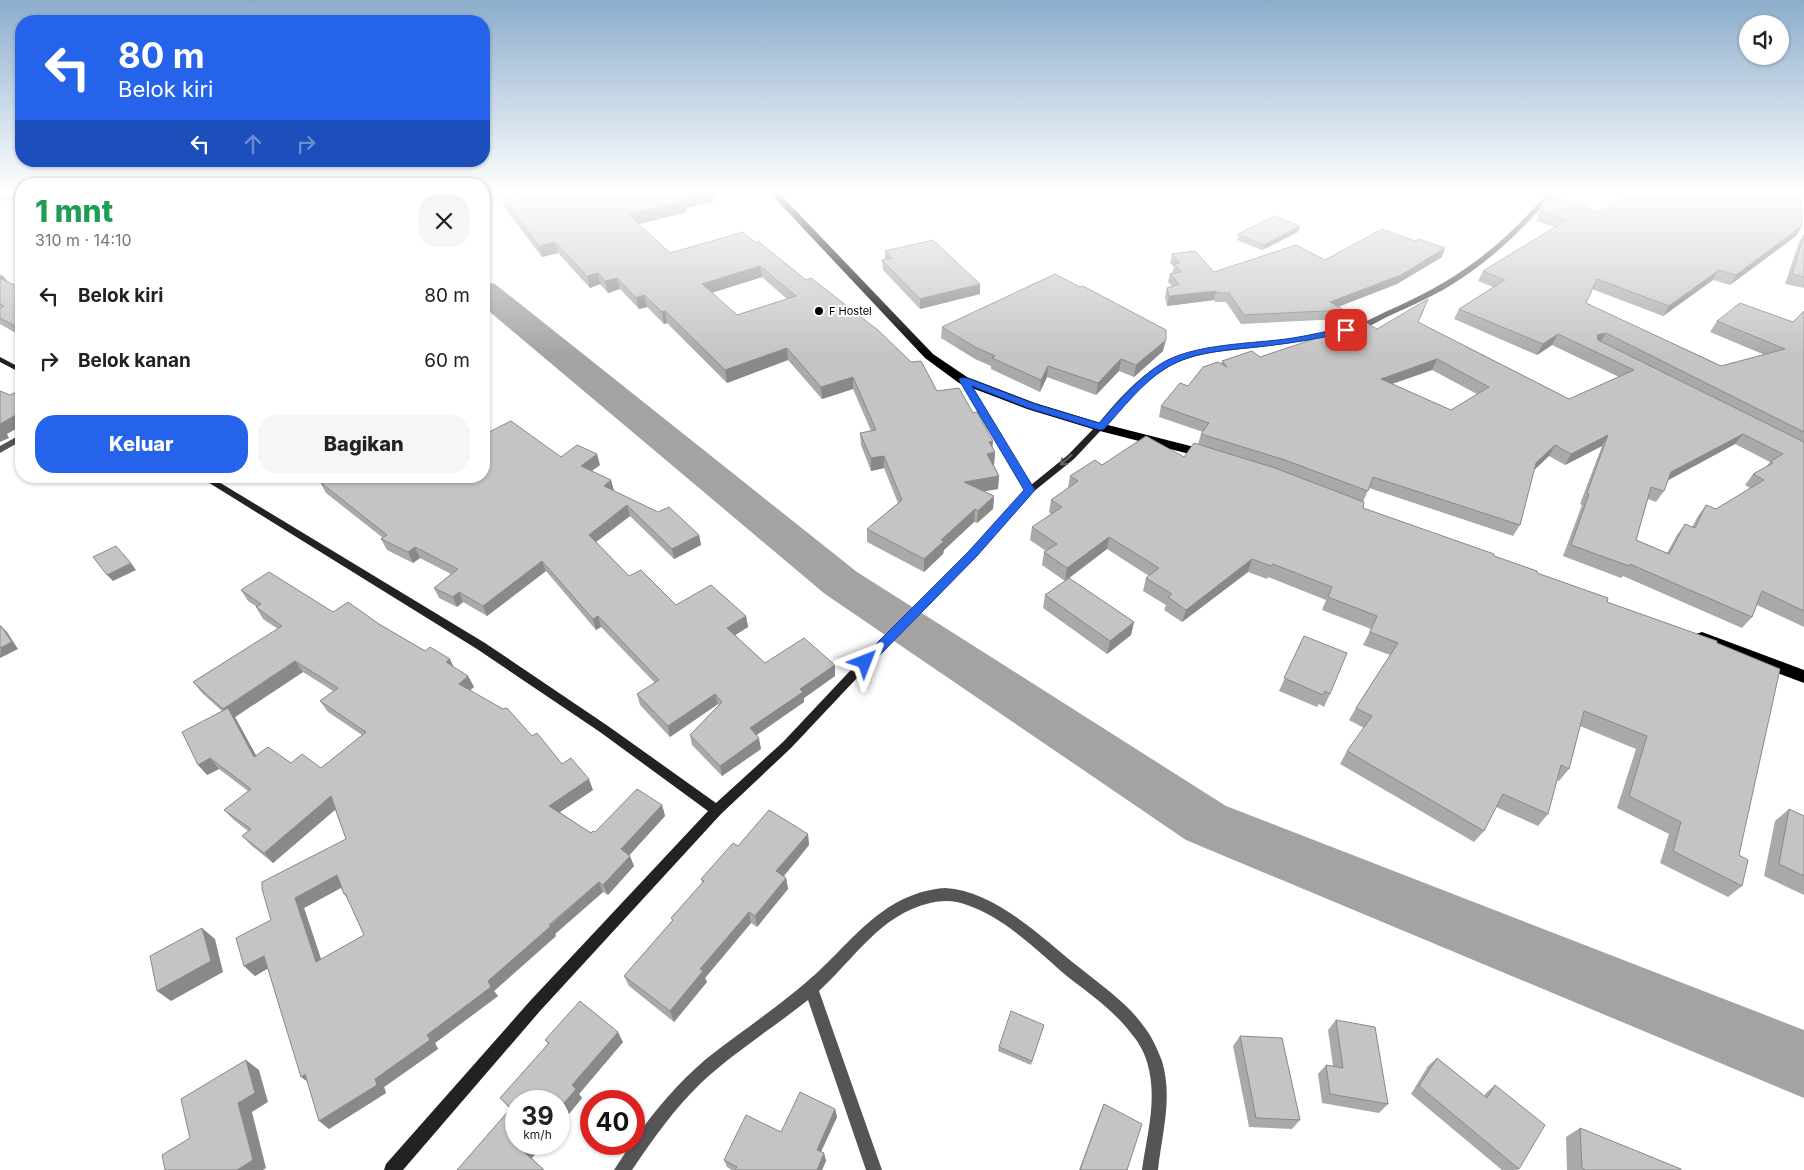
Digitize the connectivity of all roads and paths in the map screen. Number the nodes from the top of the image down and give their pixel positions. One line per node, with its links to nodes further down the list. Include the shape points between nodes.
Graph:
1 (825, 247): 5 (highway, via 929,356)
2 (1499, 247): 6 (street, via 1443,288 1358,327 1294,340 1207,351 1164,366 1145,380)
3 (0, 359): 4 (street)
4 (15, 368)
5 (963, 380): 6 (highway); 11 (street)
6 (1100, 427): 9 (highway); 11 (street, one-way to 11, via 1071,457)
7 (15, 441): 8 (street)
8 (0, 450)
9 (1222, 459)
10 (213, 483): 14 (street, via 481,646 604,728)
11 (1030, 490): 14 (street, via 973,554 787,745)
12 (1685, 631): 13 (highway)
13 (1804, 677)
14 (717, 810): 16 (street, via 535,1006)
15 (811, 989): 17 (street, via 683,1090); 18 (street); 19 (street, via 867,933 907,905 930,896 953,895 981,904 1020,929 1118,1008 1142,1033 1157,1066 1160,1106)
16 (392, 1170)
17 (622, 1170)
18 (874, 1170)
19 (1150, 1170)

